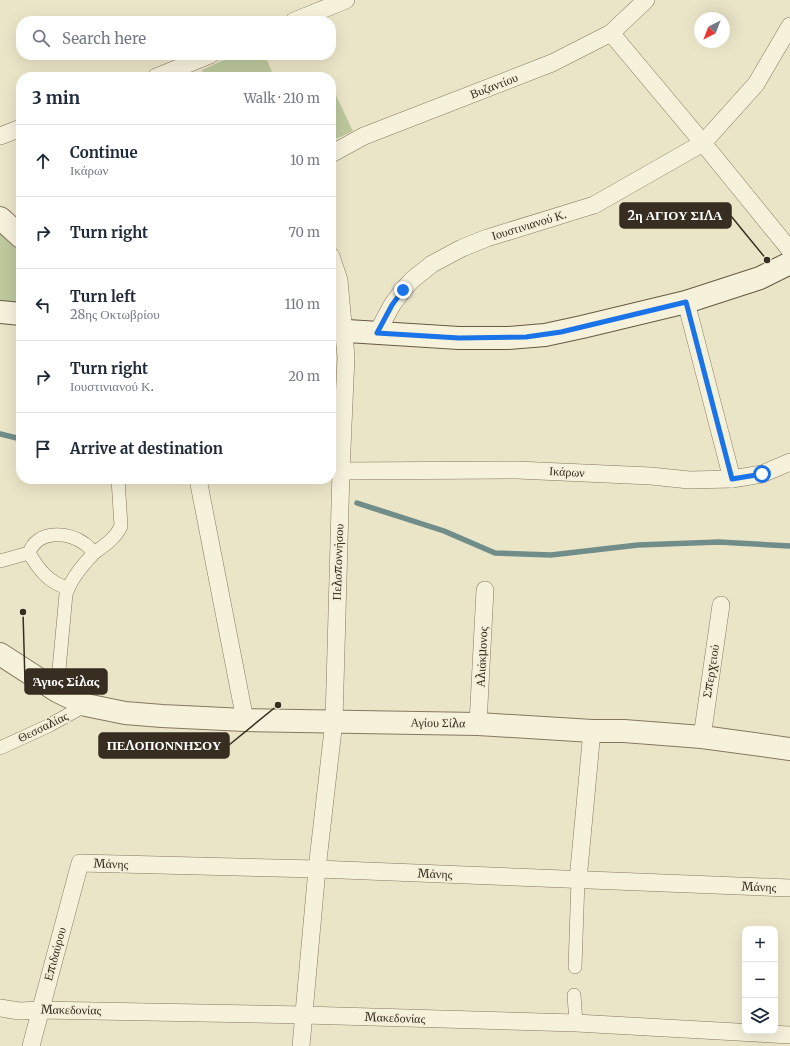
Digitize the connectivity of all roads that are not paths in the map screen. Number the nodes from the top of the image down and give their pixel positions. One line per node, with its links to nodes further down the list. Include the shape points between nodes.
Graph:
1 (346, 0): 3 (street)
2 (646, 0): 5 (street, Βυζαντίου)
3 (306, 16)
4 (790, 26): 10 (street, Ιουστινιανού Κ., via 756,84)
5 (611, 34): 10 (street); 11 (street, Βυζαντίου, via 552,63 364,136)
6 (198, 60): 7 (street)
7 (168, 72)
8 (16, 130): 9 (street)
9 (0, 136)
10 (703, 143): 14 (street); 21 (street, Ιουστινιανού Κ., via 594,205 487,238 432,264 403,290)
11 (336, 151)
12 (0, 218): 13 (street)
13 (16, 232)
14 (790, 250)
15 (790, 263): 17 (street, via 760,278)
16 (336, 271): 20 (street, Πελοποννήσου, via 339,280)
17 (686, 302): 21 (street, via 561,332 526,337 459,338); 24 (street)
18 (0, 312): 19 (street)
19 (16, 314)
20 (337, 330): 21 (street); 23 (street, Πελοποννήσου, via 346,357)
21 (377, 333)
22 (790, 462): 24 (street, Ικάρων, via 762,474)
23 (341, 471): 24 (street, Ικάρων, via 518,470 689,480); 37 (street, Πελοποννήσου)
24 (732, 479)
25 (118, 484): 27 (street, via 121,526 119,532)
26 (199, 484): 36 (street)
27 (94, 552): 28 (street, via 79,540 55,534 36,542); 30 (street)
28 (29, 553): 29 (street); 30 (street, via 35,564 52,581)
29 (0, 561)
30 (68, 588): 34 (street)
31 (485, 590): 38 (street, Αλιάκμονος)
32 (721, 605): 40 (street, Σπερχειού)
33 (0, 654): 34 (street, Αγίου Σίλα)
34 (57, 691): 35 (street, Αγίου Σίλα)
35 (86, 705): 36 (street, Αγίου Σίλα, via 126,713); 41 (street, Θεσσαλίας)
36 (245, 720): 37 (street, Αγίου Σίλα)
37 (334, 721): 38 (street, Αγίου Σίλα); 44 (street, Πελοποννήσου)
38 (478, 724): 39 (street, Αγίου Σίλα)
39 (592, 731): 40 (street, Αγίου Σίλα); 45 (street)
40 (702, 737): 42 (street, Αγίου Σίλα)
41 (0, 748)
42 (790, 749)
43 (80, 862): 44 (street, Μάνης); 50 (street, Επιδαύρου)
44 (317, 869): 45 (street, Μάνης); 51 (street, Πελοποννήσου)
45 (578, 880): 46 (street, Μάνης); 47 (street)
46 (790, 888)
47 (575, 966)
48 (574, 995): 52 (street)
49 (0, 1008): 50 (street, Μακεδονίας, via 19,1011)
50 (41, 1010): 51 (street, Μακεδονίας); 54 (street, Επιδαύρου)
51 (304, 1015): 52 (street, Μακεδονίας); 55 (street, Πελοποννήσου)
52 (576, 1023): 53 (street, Μακεδονίας)
53 (790, 1035)
54 (31, 1046)
55 (301, 1046)

